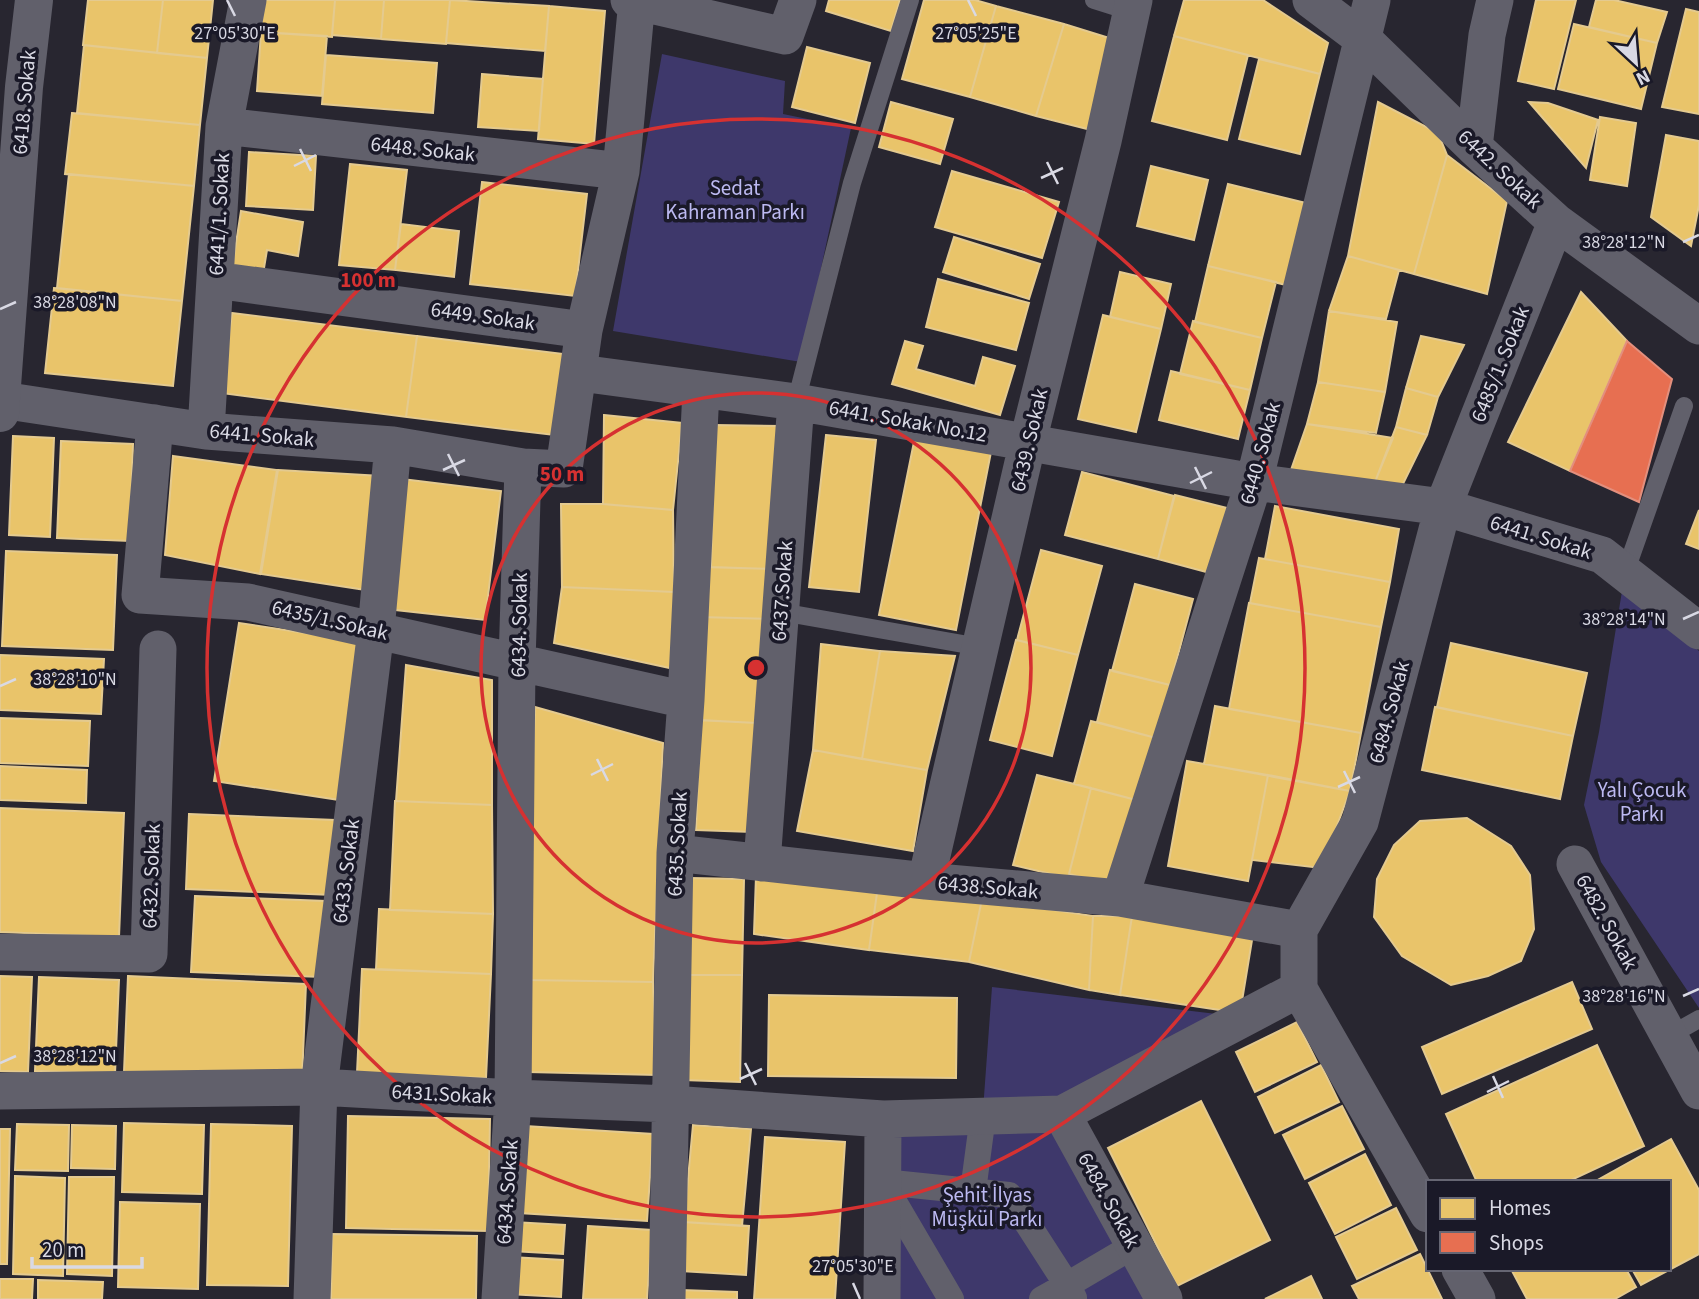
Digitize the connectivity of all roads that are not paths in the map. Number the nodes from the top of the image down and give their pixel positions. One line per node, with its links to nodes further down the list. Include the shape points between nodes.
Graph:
1 (34, 0): 13 (street, 6418. Sokak)
2 (248, 0): 14 (street, 6441/1. Sokak)
3 (629, 0): 4 (street)
4 (637, 0): 5 (street, via 785,36); 16 (street)
5 (798, 0)
6 (910, 0): 23 (lane, via 852,183)
7 (1094, 0): 11 (lane)
8 (1311, 0): 12 (street, 6442. Sokak)
9 (1372, 0): 12 (street, 6440. Sokak)
10 (1495, 0): 15 (street)
11 (1133, 6): 28 (street, 6439. Sokak)
12 (1364, 40): 15 (street, 6442. Sokak); 31 (street, 6440. Sokak)
13 (12, 86): 25 (street, 6418. Sokak)
14 (224, 126): 16 (street, 6448. Sokak); 18 (street, 6441/1. Sokak)
15 (1474, 147): 17 (street, 6442. Sokak)
16 (621, 171): 20 (street)
17 (1556, 222): 19 (street, 6442. Sokak); 32 (street, 6485/1. Sokak)
18 (215, 280): 20 (street, 6449. Sokak); 27 (street, 6441/1. Sokak)
19 (1699, 326)
20 (584, 330): 21 (street)
21 (580, 373): 22 (street, 6441. Sokak No.12); 30 (street, via 564,469)
22 (701, 390): 23 (street, 6441. Sokak No.12); 40 (street, 6435. Sokak)
23 (796, 402): 28 (street, 6441. Sokak No.12); 34 (street, 6437.Sokak)
24 (1684, 406): 33 (lane)
25 (1, 407): 26 (street, 6441. Sokak)
26 (155, 423): 27 (street, 6441. Sokak); 35 (street, 6435/1.Sokak, via 140,595 248,602)
27 (206, 431): 29 (street, 6441. Sokak)
28 (1028, 441): 31 (street, 6441. Sokak No.12); 37 (street, 6439. Sokak)
29 (393, 445): 30 (street, 6441. Sokak); 35 (street, 6433. Sokak)
30 (523, 467): 39 (street, 6434. Sokak)
31 (1254, 482): 32 (street, 6441. Sokak No.12); 45 (street, 6440. Sokak)
32 (1443, 507): 33 (street, 6441. Sokak, via 1602,555); 46 (street, 6484. Sokak, via 1360,822)
33 (1625, 573): 36 (street, 6441. Sokak)
34 (781, 612): 37 (lane); 42 (street, 6437.Sokak)
35 (376, 630): 39 (street, 6435/1.Sokak); 50 (street, 6433. Sokak)
36 (1699, 631)
37 (980, 647): 44 (street, 6439. Sokak)
38 (158, 649): 47 (street, 6432. Sokak, via 149,954)
39 (517, 662): 40 (street, 6435/1.Sokak); 53 (street, 6434. Sokak)
40 (686, 700): 41 (street, 6435. Sokak)
41 (675, 853): 42 (street, 6438.Sokak); 54 (street, 6435. Sokak)
42 (762, 863): 44 (street, 6438.Sokak)
43 (1575, 864): 49 (street, 6482. Sokak)
44 (926, 881): 45 (street, 6438.Sokak)
45 (1120, 898): 46 (street, 6438.Sokak)
46 (1299, 930): 48 (street, 6484. Sokak)
47 (0, 952)
48 (1299, 989): 55 (street); 60 (street, 6484. Sokak)
49 (1684, 1028): 52 (street, 6482. Sokak)
50 (319, 1087): 51 (street, 6431.Sokak); 53 (street, 6431.Sokak); 64 (street, 6433. Sokak)
51 (0, 1091)
52 (1699, 1091)
53 (513, 1098): 54 (street, 6431.Sokak); 65 (street, 6434. Sokak)
54 (671, 1104): 57 (street, 6431.Sokak); 66 (street, 6435. Sokak)
55 (1062, 1114): 56 (street, 6431.Sokak); 61 (street, 6484. Sokak)
56 (983, 1116): 57 (street, 6431.Sokak); 59 (street)
57 (883, 1119): 58 (street)
58 (883, 1182): 59 (street); 67 (street); 68 (street)
59 (973, 1191): 63 (street, via 1009,1195)
60 (1426, 1210)
61 (1135, 1245): 63 (street); 70 (street, 6484. Sokak)
62 (1461, 1271): 71 (street)
63 (1071, 1292): 69 (street)
64 (312, 1299)
65 (500, 1299)
66 (667, 1299)
67 (882, 1299)
68 (951, 1299)
69 (1042, 1299)
70 (1164, 1299)
71 (1477, 1299)

